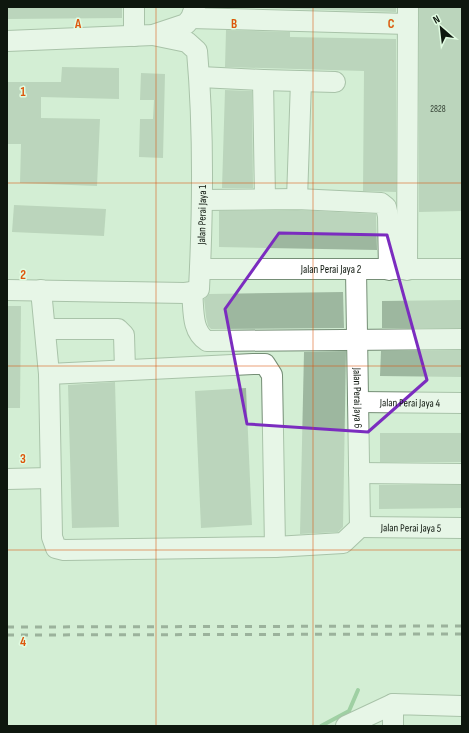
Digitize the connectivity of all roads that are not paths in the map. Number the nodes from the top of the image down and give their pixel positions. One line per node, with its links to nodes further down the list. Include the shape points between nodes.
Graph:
1 (134, 7): 4 (street)
2 (193, 13): 3 (street); 4 (street, via 186,24)
3 (408, 16): 15 (street)
4 (144, 35): 5 (street); 6 (street, Jalan Perai Jaya 1, via 187,42 197,51)
5 (7, 41)
6 (200, 77): 7 (street); 12 (street, Jalan Perai Jaya 1)
7 (263, 80): 8 (street); 10 (street)
8 (300, 81): 9 (street); 11 (street)
9 (335, 82)
10 (265, 199): 11 (street); 12 (street)
11 (297, 199): 15 (street, via 381,203 386,207)
12 (202, 200): 13 (street, Jalan Perai Jaya 1)
13 (200, 270): 14 (street, Jalan Perai Jaya 2); 19 (street, Jalan Perai Jaya 1, via 199,289)
14 (356, 270): 15 (street, Jalan Perai Jaya 2); 22 (street, Jalan Perai Jaya 6)
15 (398, 270): 16 (street, Jalan Perai Jaya 2)
16 (462, 270)
17 (7, 290): 18 (street)
18 (41, 290): 19 (street); 20 (street)
19 (192, 292): 22 (street, via 196,330 200,337 207,340)
20 (45, 329): 23 (street, via 118,329 124,335); 24 (street)
21 (462, 339): 22 (street)
22 (357, 340): 25 (street, Jalan Perai Jaya 6)
23 (125, 370): 24 (street); 33 (street, via 265,364 272,375)
24 (49, 374): 29 (street)
25 (358, 402): 26 (street, Jalan Perai Jaya 4); 27 (street, Jalan Perai Jaya 6)
26 (462, 403)
27 (359, 473): 28 (street); 31 (street, Jalan Perai Jaya 6)
28 (462, 474)
29 (50, 478): 30 (street); 33 (street, via 52,537 56,548 64,550)
30 (7, 479)
31 (360, 527): 32 (street, Jalan Perai Jaya 5); 33 (street, via 343,543)
32 (462, 528)
33 (275, 547)
34 (393, 704): 35 (street); 36 (street); 37 (street)
35 (462, 706)
36 (346, 726)
37 (393, 726)

